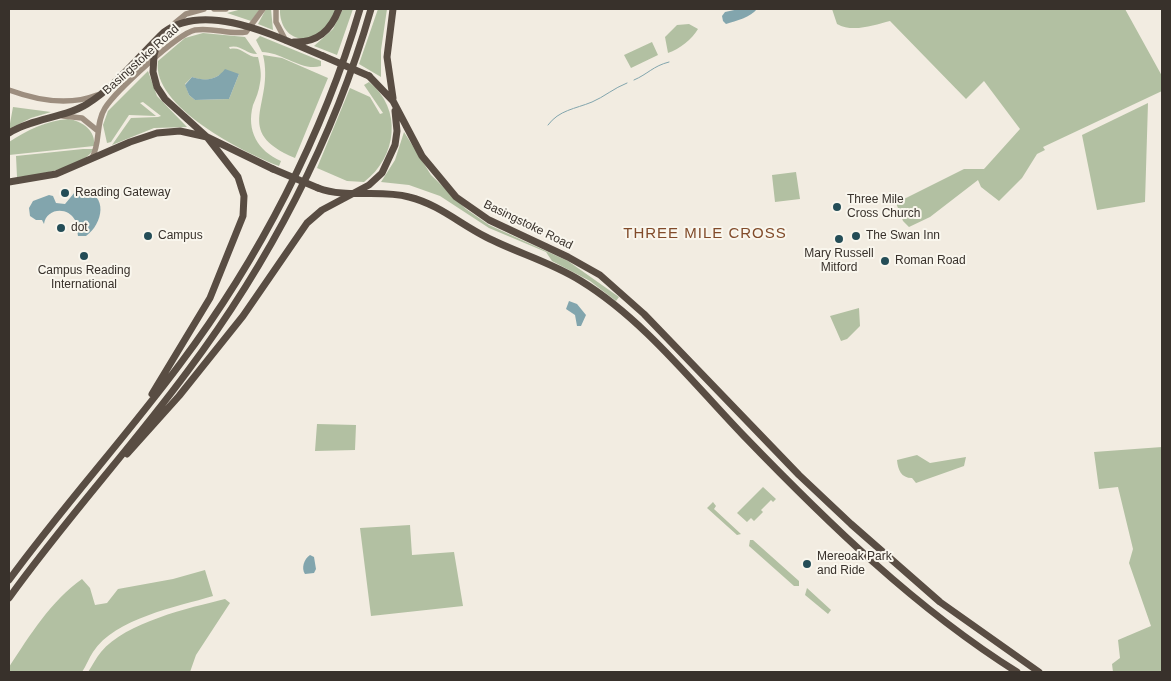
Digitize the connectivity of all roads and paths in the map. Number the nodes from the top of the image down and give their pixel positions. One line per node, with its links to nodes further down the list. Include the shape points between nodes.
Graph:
1 (204, 9): 10 (main road, via 186,14)
2 (214, 9): 3 (main road)
3 (226, 9)
4 (262, 9): 11 (main road)
5 (276, 9): 13 (main road, via 276,22)
6 (339, 9): 13 (highway, via 333,24 322,36 304,42)
7 (360, 9): 25 (highway, via 328,101 299,166 259,242 197,340)
8 (371, 9): 26 (highway, via 345,87 316,155 269,246 202,351)
9 (393, 9): 17 (highway, via 387,62)
10 (176, 23): 11 (highway, via 209,16 237,20); 12 (highway, Basingstoke Road)
11 (248, 29): 13 (highway); 14 (main road, Basingstoke Road, via 236,33 211,29 188,32)
12 (159, 38): 14 (highway); 16 (highway, Basingstoke Road)
13 (287, 41): 17 (highway, bridge, via 369,76)
14 (154, 60): 19 (main road, Basingstoke Road, via 107,105); 21 (highway, via 154,78 162,95)
15 (9, 90): 16 (main road, Basingstoke Road, via 36,98 64,101)
16 (100, 94): 18 (highway, Basingstoke Road, via 81,108)
17 (393, 101): 24 (highway, via 397,131 392,156 375,180); 30 (highway, Basingstoke Road, via 422,156 460,200 489,220 544,244 600,275 635,305 799,475 851,524 940,602)
18 (53, 116): 19 (main road, via 79,117); 20 (highway, Basingstoke Road, via 30,122)
19 (98, 131): 22 (main road, Basingstoke Road)
20 (9, 133)
21 (207, 137): 22 (highway, via 180,132 157,133); 24 (highway, Basingstoke Road, bridge, via 318,188 336,194); 25 (highway, via 238,177 244,196 243,216 210,298)
22 (92, 159): 23 (highway, via 49,176)
23 (9, 182)
24 (353, 194): 26 (highway, via 322,210 307,223 221,344 135,447); 29 (highway, Basingstoke Road, via 401,195 433,205 486,237 582,281 627,316 789,482 865,554 951,626)
25 (141, 414): 27 (highway)
26 (116, 464): 28 (highway)
27 (9, 580)
28 (9, 598)
29 (1017, 672)
30 (1039, 672)

